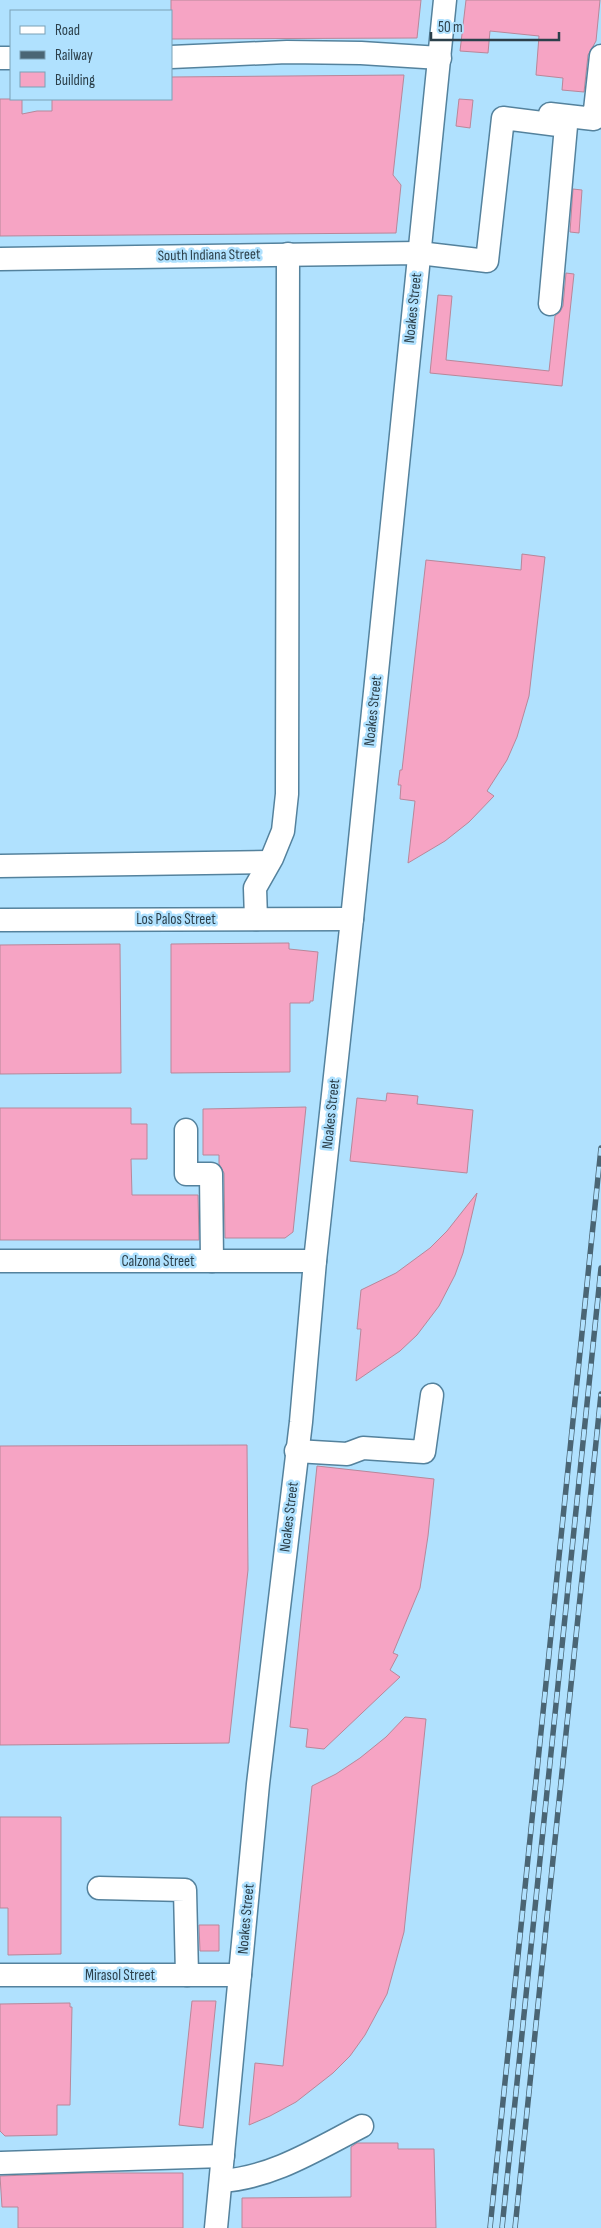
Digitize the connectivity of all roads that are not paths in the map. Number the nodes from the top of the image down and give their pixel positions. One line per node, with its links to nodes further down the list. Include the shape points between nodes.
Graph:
1 (445, 0): 4 (street, Noakes Street)
2 (601, 56): 5 (street, via 594,120 525,111)
3 (172, 57): 4 (street, via 361,52)
4 (440, 66): 6 (street, Noakes Street)
5 (524, 120): 6 (street, via 503,118 486,260); 9 (street, via 566,126)
6 (419, 253): 7 (street, South Indiana Street); 13 (street, Noakes Street)
7 (288, 254): 8 (street, South Indiana Street); 10 (street, via 287,794 283,831)
8 (0, 258)
9 (550, 304)
10 (270, 862): 11 (street); 12 (street, via 255,888)
11 (0, 866)
12 (256, 919): 13 (street, Los Palos Street); 14 (street, Los Palos Street)
13 (352, 919): 18 (street, Noakes Street)
14 (0, 920)
15 (186, 1130): 17 (street, via 186,1174 211,1174)
16 (0, 1261): 17 (street, Calzona Street)
17 (212, 1261): 18 (street, Calzona Street)
18 (315, 1261): 20 (street, Noakes Street)
19 (432, 1395): 20 (street, via 424,1452 363,1448 347,1454)
20 (296, 1451): 24 (street, Noakes Street)
21 (99, 1888): 23 (street, via 185,1890)
22 (0, 1975): 23 (street, Mirasol Street)
23 (187, 1975): 24 (street, Mirasol Street)
24 (240, 1975): 26 (street, Noakes Street)
25 (362, 2126): 28 (street, via 271,2172 242,2180)
26 (223, 2156): 27 (street); 28 (street, Noakes Street)
27 (1, 2163)
28 (221, 2181): 29 (street, Noakes Street)
29 (216, 2228)

